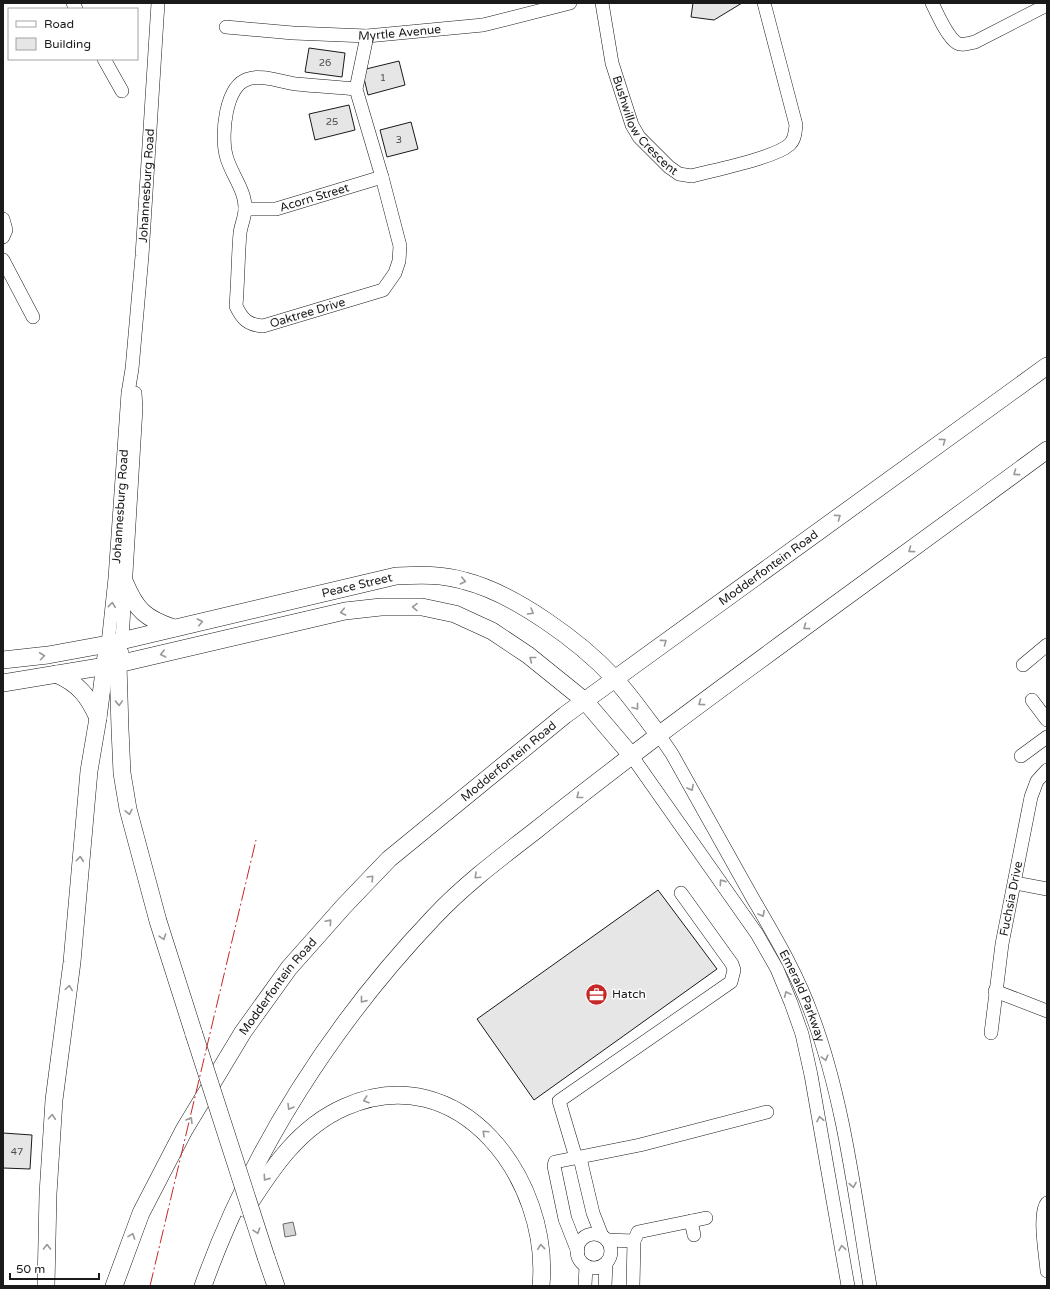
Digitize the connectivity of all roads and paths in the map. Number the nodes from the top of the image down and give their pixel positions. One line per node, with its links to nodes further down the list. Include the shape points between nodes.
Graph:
1 (158, 3): 19 (street, Johannesburg Road)
2 (570, 3): 8 (street, Myrtle Avenue, via 483,25)
3 (602, 3): 4 (street, Bushwillow Crescent, via 612,63 632,125 639,137 669,167 679,174 692,176 777,152 790,144 795,136 796,125)
4 (764, 3)
5 (932, 3): 6 (street, via 950,37 957,43 965,44 975,42)
6 (1047, 5)
7 (226, 27): 8 (street, Myrtle Avenue)
8 (367, 36): 10 (street, Oaktree Drive)
9 (105, 60): 11 (street)
10 (356, 89): 12 (street, Oaktree Drive); 13 (street, Oaktree Drive, via 294,84 255,77 247,79 233,90 229,100 224,145)
11 (122, 92)
12 (382, 177): 13 (street, Acorn Street, via 276,209); 13 (street, Oaktree Drive, via 400,246 399,261 390,282 383,290 263,326 253,326 246,322 236,306 240,230)
13 (245, 209)
14 (3, 219): 15 (street, via 6,230)
15 (3, 237)
16 (3, 260): 17 (street)
17 (33, 317)
18 (1047, 366): 29 (main road, Modderfontein Road, one-way to 18)
19 (132, 369): 21 (street, Johannesburg Road, via 136,408); 23 (street, Johannesburg Road, one-way to 19, via 115,578 128,393)
20 (1047, 450): 35 (main road, one-way to 35)
21 (125, 583): 22 (main road, via 131,597 145,615); 23 (street, Johannesburg Road)
22 (174, 628): 23 (main road, Peace Street); 29 (main road, Peace Street, one-way to 29, via 396,576 432,574 466,581 497,593 545,620 596,660)
23 (115, 642): 25 (main road, Peace Street, one-way to 23, via 48,655); 26 (main road)
24 (1047, 645): 27 (street)
25 (3, 660)
26 (111, 665): 28 (main road); 32 (main road, one-way to 26, via 528,655 492,631 455,614 422,607 381,607 345,611); 33 (main road); 62 (main road, one-way to 62, bridge, via 128,809 158,921)
27 (1023, 665)
28 (56, 674): 30 (main road); 33 (main road, via 76,684)
29 (614, 678): 32 (main road, Modderfontein Road); 35 (main road, Peace Street, one-way to 35)
30 (3, 683)
31 (1032, 700): 34 (street)
32 (585, 701): 37 (main road); 60 (main road, Modderfontein Road, one-way to 32, via 141,1213 184,1130 243,1032 289,968 389,858)
33 (98, 718): 59 (main road, one-way to 33, via 54,1100 72,962 89,770)
34 (1047, 720)
35 (658, 735): 37 (main road); 68 (street, Emerald Parkway, one-way to 68, via 672,754 776,939 812,1015 833,1085 845,1140)
36 (1047, 738): 38 (street)
37 (631, 755): 56 (main road, one-way to 56, via 481,873 434,917 388,970 345,1023 303,1085 258,1161); 67 (street, Emerald Parkway, one-way to 37, via 811,1074 802,1034 791,1003 777,969 757,934)
38 (1021, 756)
39 (1047, 770): 40 (street, Fuchsia Drive, via 1037,781 1030,797)
40 (1015, 883): 41 (street); 43 (street, Fuchsia Drive)
41 (1047, 889)
42 (681, 893): 47 (street, via 732,964 734,970 731,982 559,1101)
43 (995, 991): 44 (street); 45 (street, Fuchsia Drive)
44 (1047, 1011)
45 (991, 1033)
46 (767, 1112): 47 (street)
47 (576, 1158): 52 (street); 54 (street, via 557,1161 554,1166 565,1219)
48 (1047, 1203): 58 (street, via 1043,1216)
49 (706, 1218): 50 (street)
50 (691, 1221): 51 (street); 53 (street, via 669,1230 642,1230 635,1236)
51 (694, 1235)
52 (603, 1239): 53 (street); 54 (street, via 588,1235); 55 (street, via 611,1256)
53 (634, 1243): 66 (street)
54 (579, 1247): 57 (street, via 579,1258)
55 (606, 1264): 57 (street, via 596,1268); 65 (street)
56 (211, 1266): 61 (main road); 63 (main road, one-way to 56, via 542,1247 537,1220 521,1180 507,1158 492,1139 458,1112 436,1103 397,1095 375,1097 345,1107 316,1124 291,1144 261,1184)
57 (586, 1266): 64 (street)
58 (1047, 1271)
59 (46, 1286)
60 (114, 1286)
61 (204, 1286)
62 (276, 1286)
63 (541, 1286)
64 (585, 1286)
65 (605, 1286)
66 (633, 1286)
67 (848, 1286)
68 (870, 1286)

